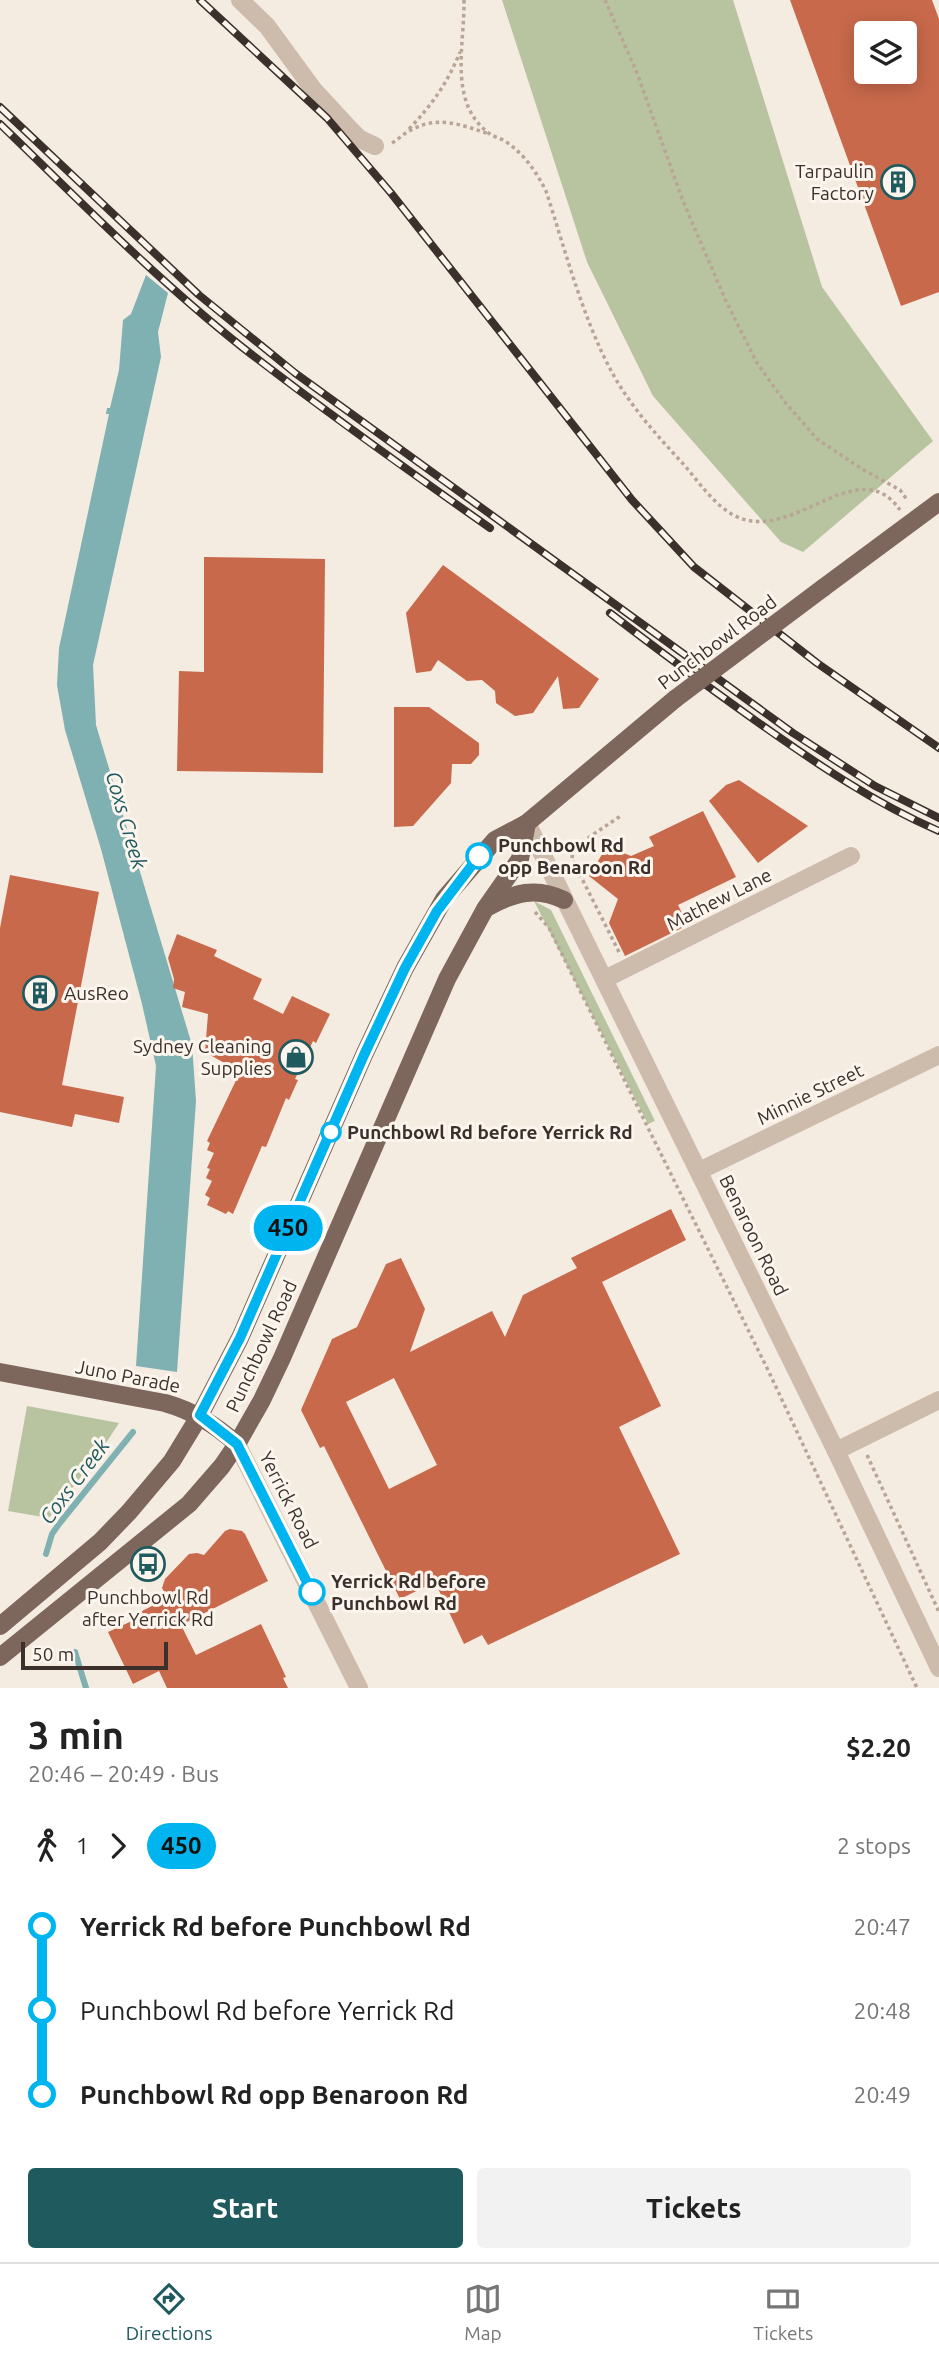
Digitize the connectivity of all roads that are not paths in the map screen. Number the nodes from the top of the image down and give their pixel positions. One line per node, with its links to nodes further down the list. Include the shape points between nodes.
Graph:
1 (240, 0): 2 (street, via 267,26 313,89 360,139)
2 (374, 146)
3 (939, 502): 4 (main road, Punchbowl Road, bridge, via 675,699)
4 (527, 823): 6 (street, Benaroon Road); 7 (main road, Punchbowl Road, via 520,859); 13 (main road, Punchbowl Road, via 495,840 479,856 418,942 240,1338)
5 (851, 856): 8 (street, Mathew Lane)
6 (564, 901): 7 (main road, via 528,892); 8 (street, Benaroon Road)
7 (485, 909): 14 (main road, Punchbowl Road, via 447,979 282,1358)
8 (605, 979): 10 (street, Benaroon Road)
9 (939, 1055): 10 (street, Minnie Street)
10 (699, 1171): 15 (street, Benaroon Road)
11 (0, 1372): 13 (main road, Juno Parade, via 164,1403)
12 (939, 1400): 15 (street)
13 (200, 1415): 14 (main road, Juno Parade); 16 (main road, Punchbowl Road, via 172,1461 129,1512)
14 (237, 1444): 17 (main road, Punchbowl Road, via 189,1504); 19 (street, Yerrick Road)
15 (836, 1451): 18 (street, Benaroon Road)
16 (0, 1626)
17 (0, 1657)
18 (939, 1668)
19 (359, 1688)

